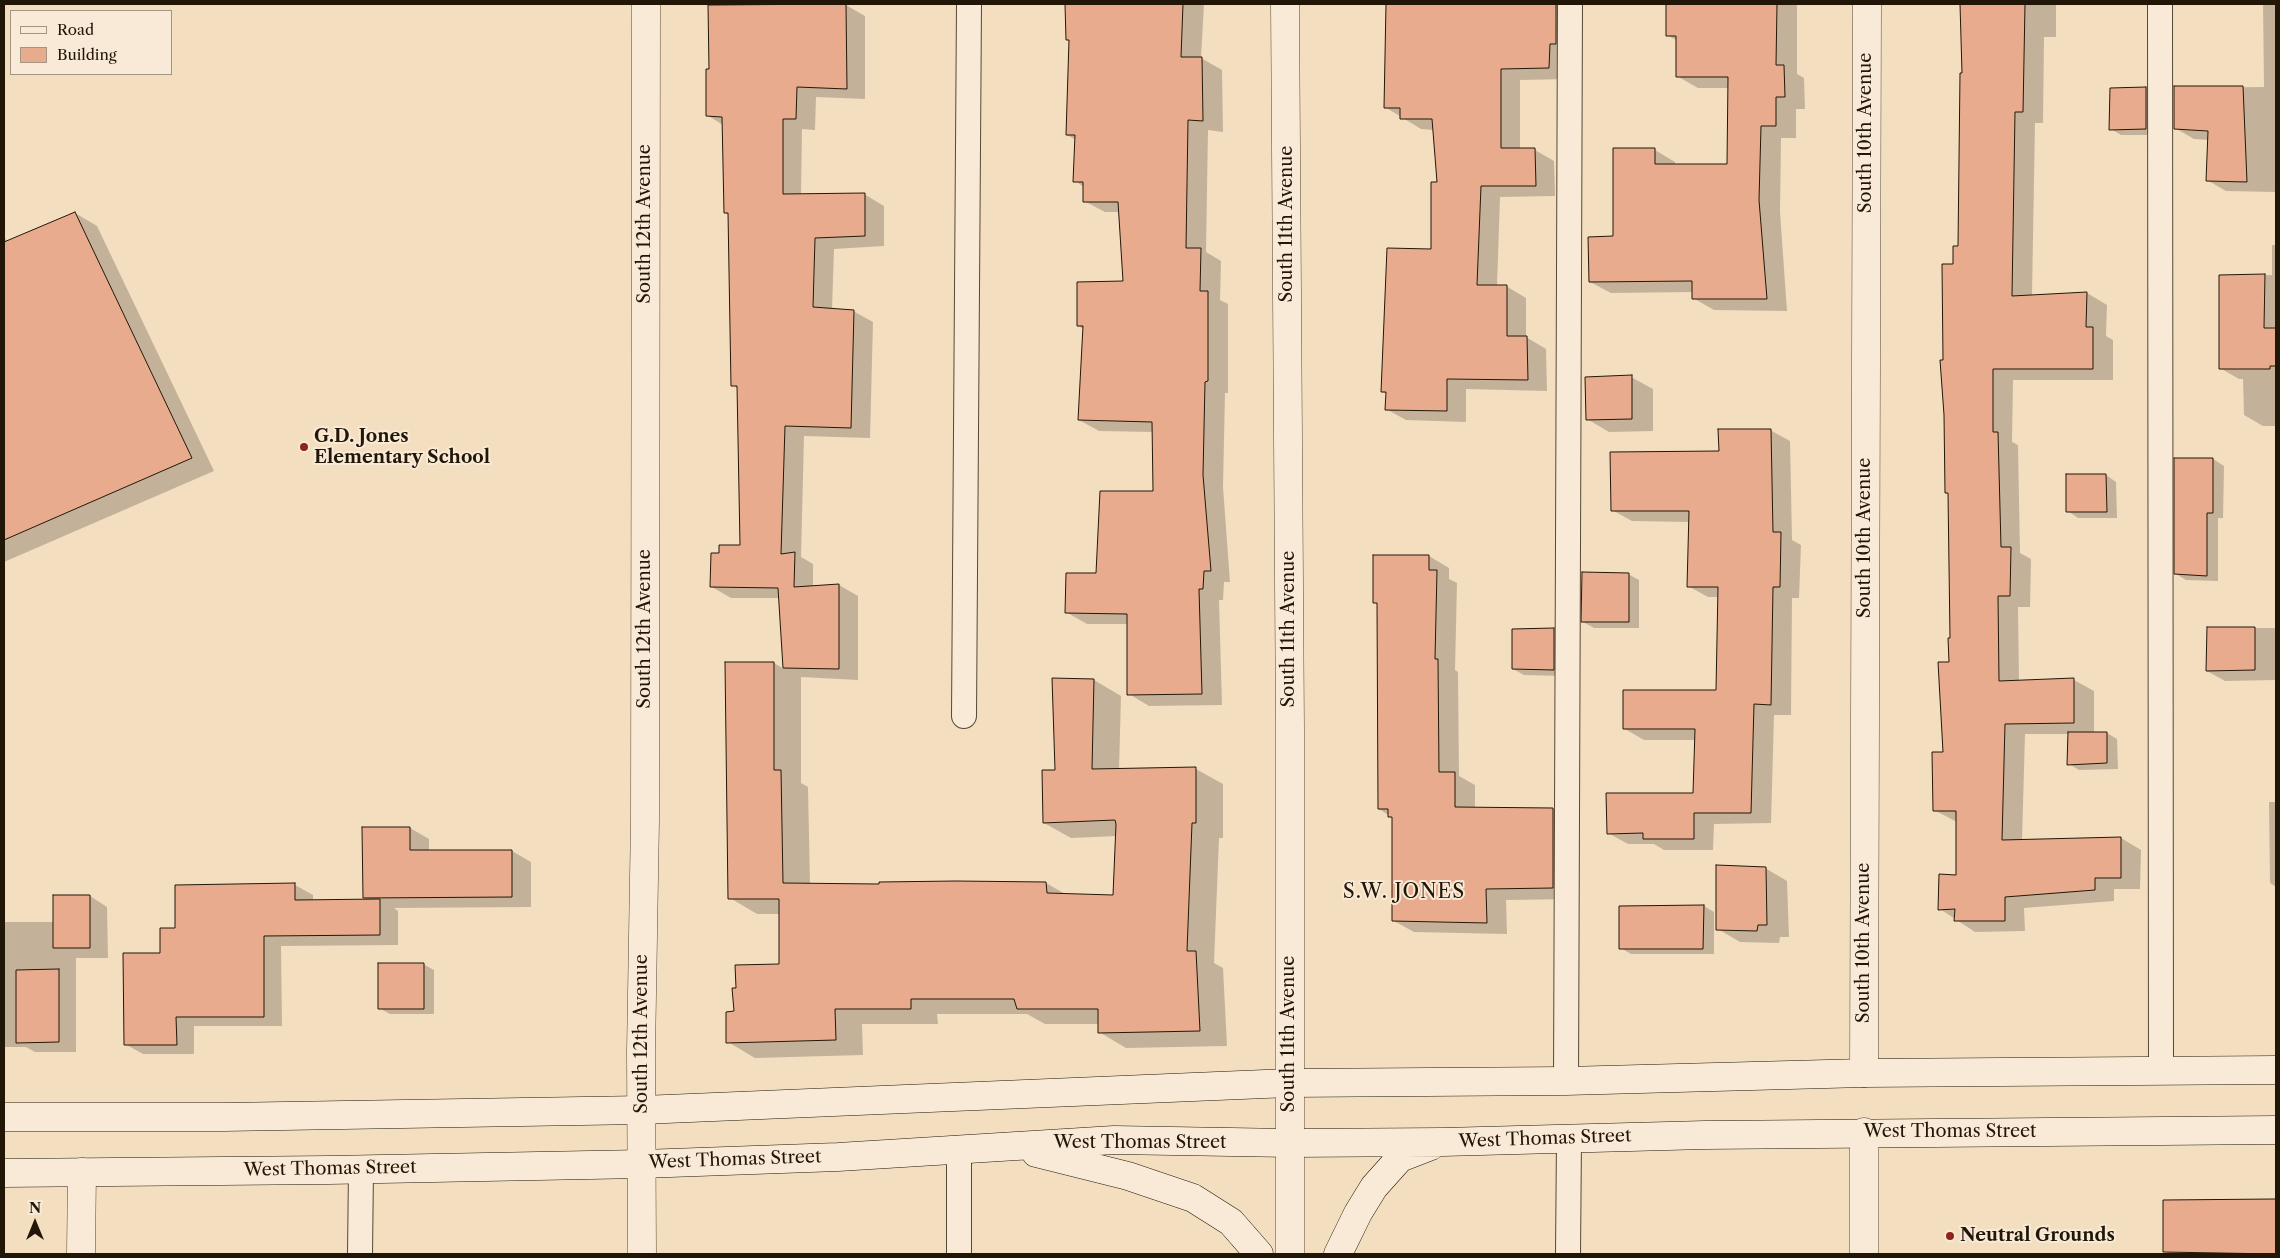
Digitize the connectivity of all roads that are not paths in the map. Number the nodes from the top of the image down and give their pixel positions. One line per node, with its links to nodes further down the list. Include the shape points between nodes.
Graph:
1 (646, 4): 13 (main road, South 12th Avenue)
2 (969, 4): 7 (lane)
3 (1285, 4): 12 (main road, South 11th Avenue)
4 (1570, 4): 11 (lane)
5 (1867, 4): 10 (main road, South 10th Avenue)
6 (2160, 4): 9 (lane)
7 (964, 716)
8 (2276, 1070): 9 (main road)
9 (2161, 1071): 10 (main road)
10 (1864, 1073): 11 (main road)
11 (1566, 1081): 12 (main road)
12 (1289, 1084): 13 (main road); 19 (main road, South 11th Avenue)
13 (642, 1110): 14 (main road); 22 (main road, South 12th Avenue)
14 (4, 1117)
15 (2276, 1130): 16 (main road, West Thomas Street)
16 (1864, 1132): 17 (main road, West Thomas Street); 34 (main road)
17 (1569, 1139): 18 (main road, West Thomas Street); 33 (lane)
18 (1443, 1142): 19 (main road, West Thomas Street); 32 (main road, via 1400,1158 1388,1170 1365,1201)
19 (1289, 1143): 20 (main road, West Thomas Street, via 1114,1140); 31 (main road, South 11th Avenue)
20 (1002, 1146): 21 (main road, West Thomas Street); 30 (main road, via 1128,1176 1192,1198 1231,1222)
21 (959, 1148): 22 (main road, West Thomas Street, via 838,1157); 29 (lane)
22 (642, 1164): 23 (main road, West Thomas Street); 28 (main road, South 12th Avenue)
23 (361, 1169): 24 (main road, West Thomas Street); 27 (lane)
24 (82, 1172): 25 (main road, West Thomas Street); 26 (main road)
25 (4, 1173)
26 (81, 1254)
27 (360, 1254)
28 (642, 1254)
29 (959, 1254)
30 (1259, 1254)
31 (1290, 1254)
32 (1338, 1254)
33 (1568, 1254)
34 (1864, 1254)

